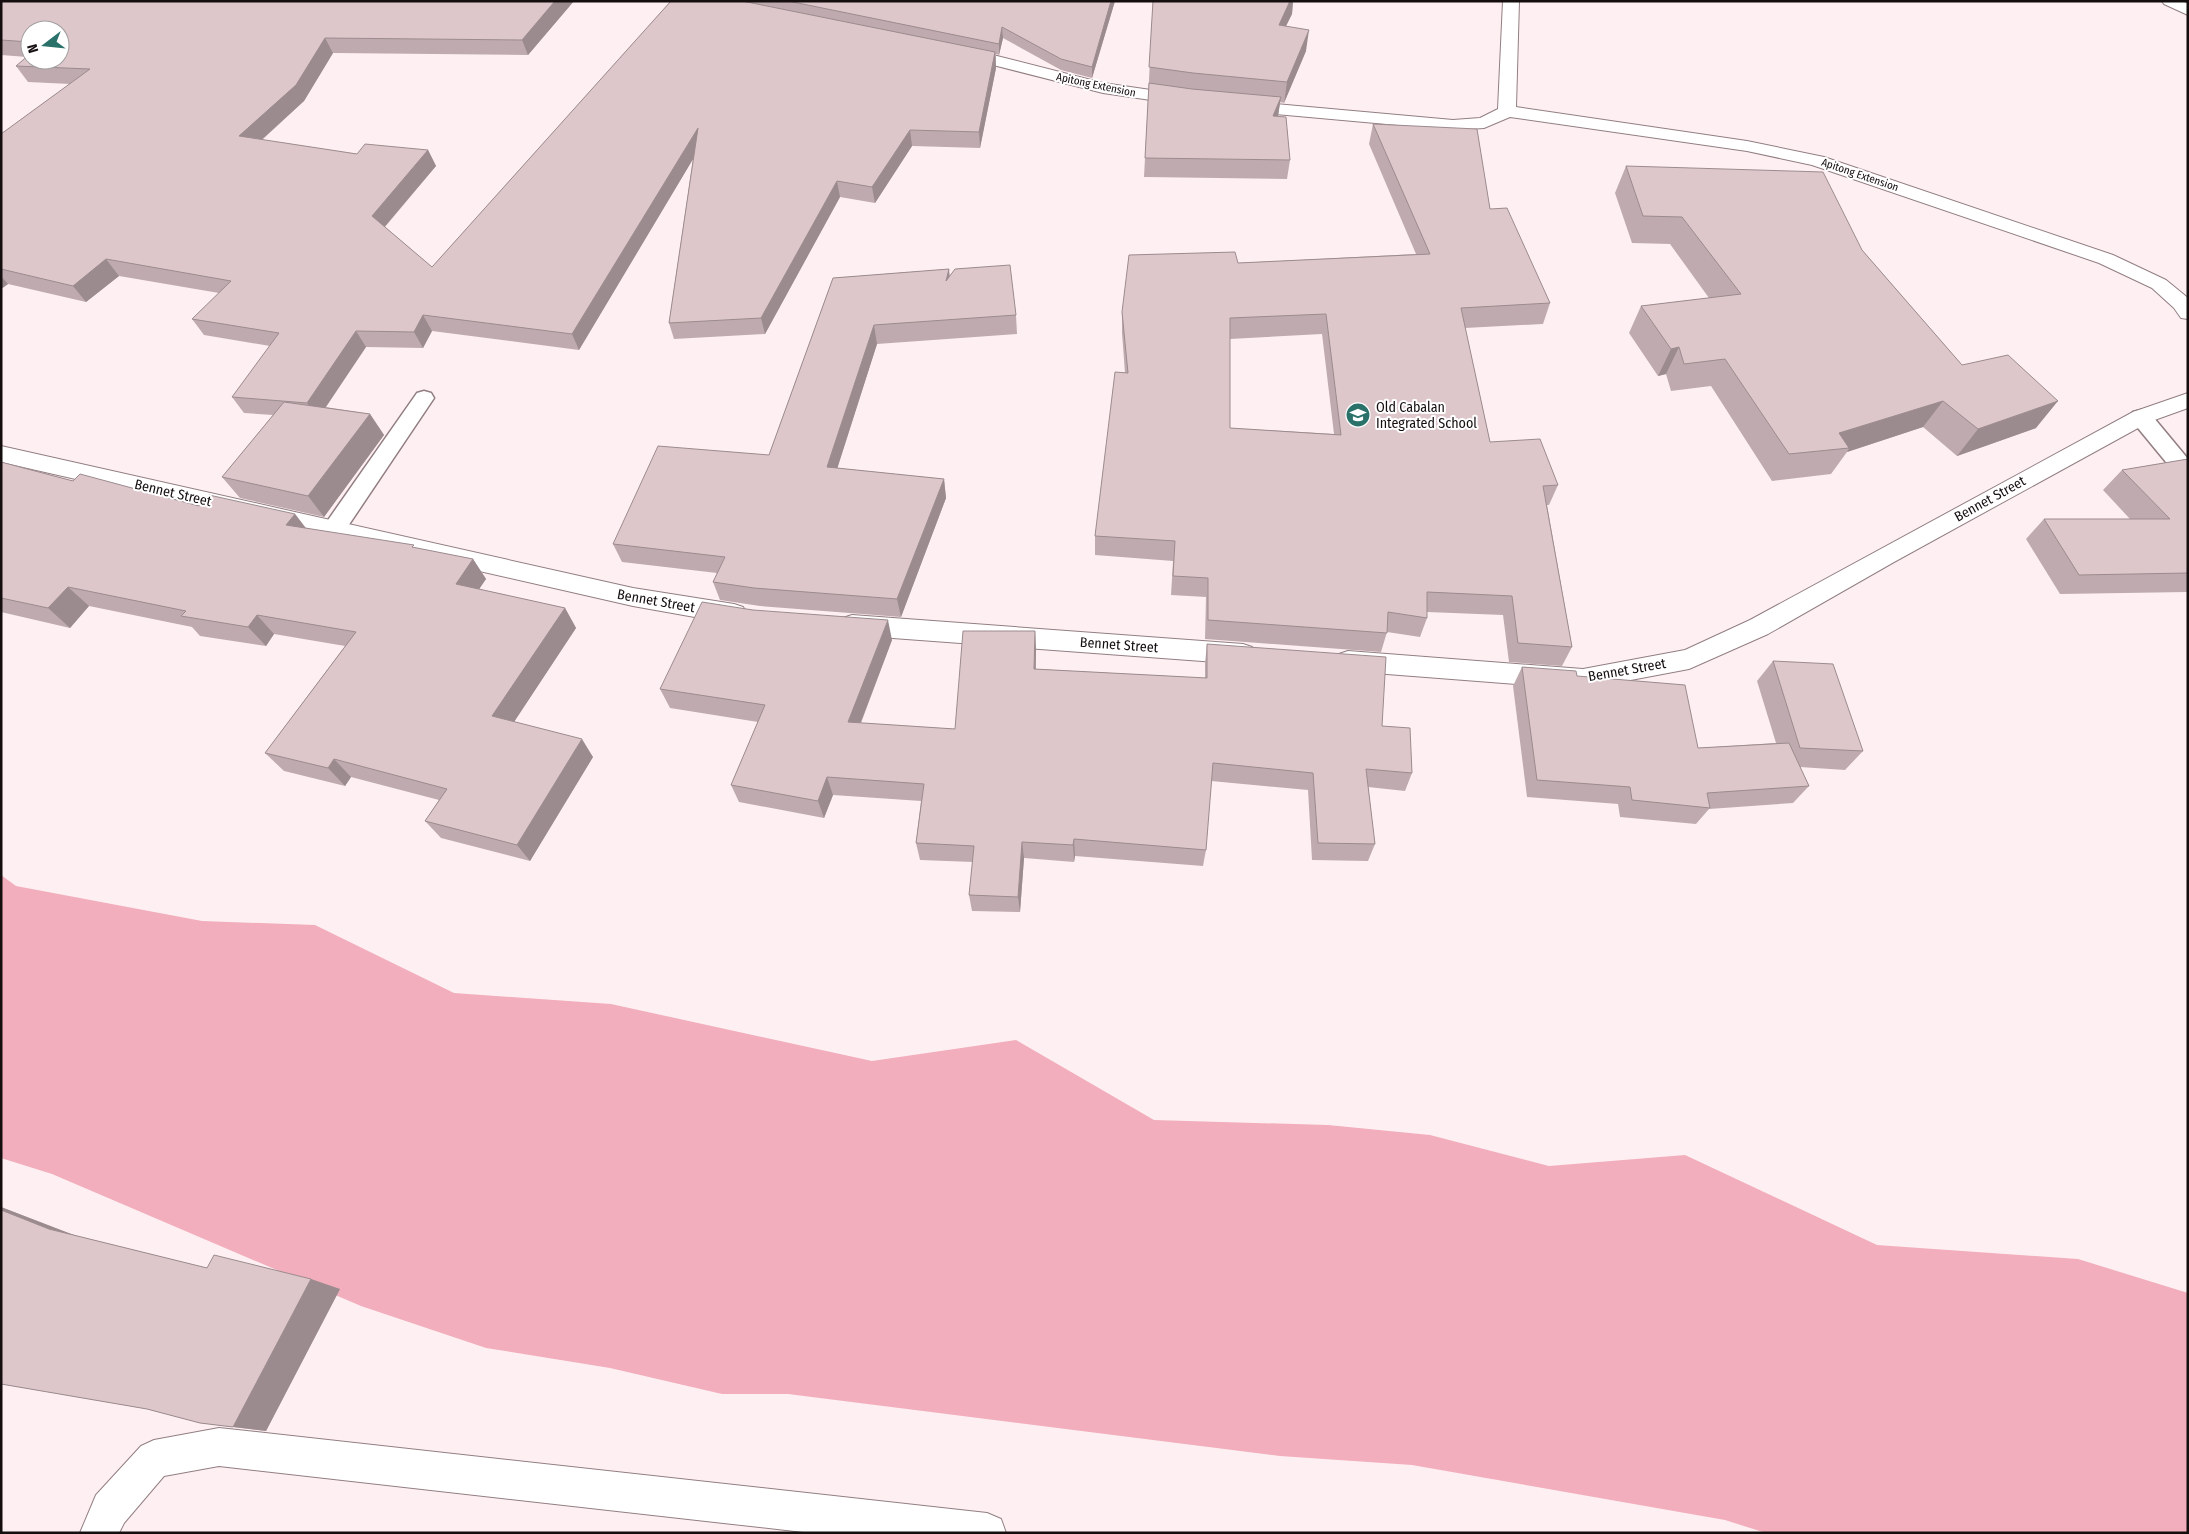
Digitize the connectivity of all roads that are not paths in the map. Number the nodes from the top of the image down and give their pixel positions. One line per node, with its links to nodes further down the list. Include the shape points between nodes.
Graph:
1 (1512, 1): 7 (street)
2 (2170, 1): 3 (street)
3 (2188, 10)
4 (947, 52): 5 (street, Apitong Extension, via 994,60 1103,88)
5 (1201, 102)
6 (1230, 105): 7 (street, via 1453,125 1484,124)
7 (1507, 111): 8 (street, Apitong Extension, via 1747,146 1817,161 2106,259 2159,284)
8 (2188, 313)
9 (424, 398): 14 (lane)
10 (2188, 400): 11 (street, Bennet Street)
11 (2141, 417): 13 (lane); 18 (street, Bennet Street, via 1759,627 1689,659 1583,678)
12 (1, 454): 14 (street, Bennet Street)
13 (2188, 474)
14 (334, 529): 15 (street, Bennet Street, via 633,598)
15 (760, 618)
16 (829, 624): 17 (street, Bennet Street)
17 (1266, 655)
18 (1325, 660)
19 (99, 1533): 20 (street, via 110,1509 154,1458 219,1447)
20 (987, 1533)

